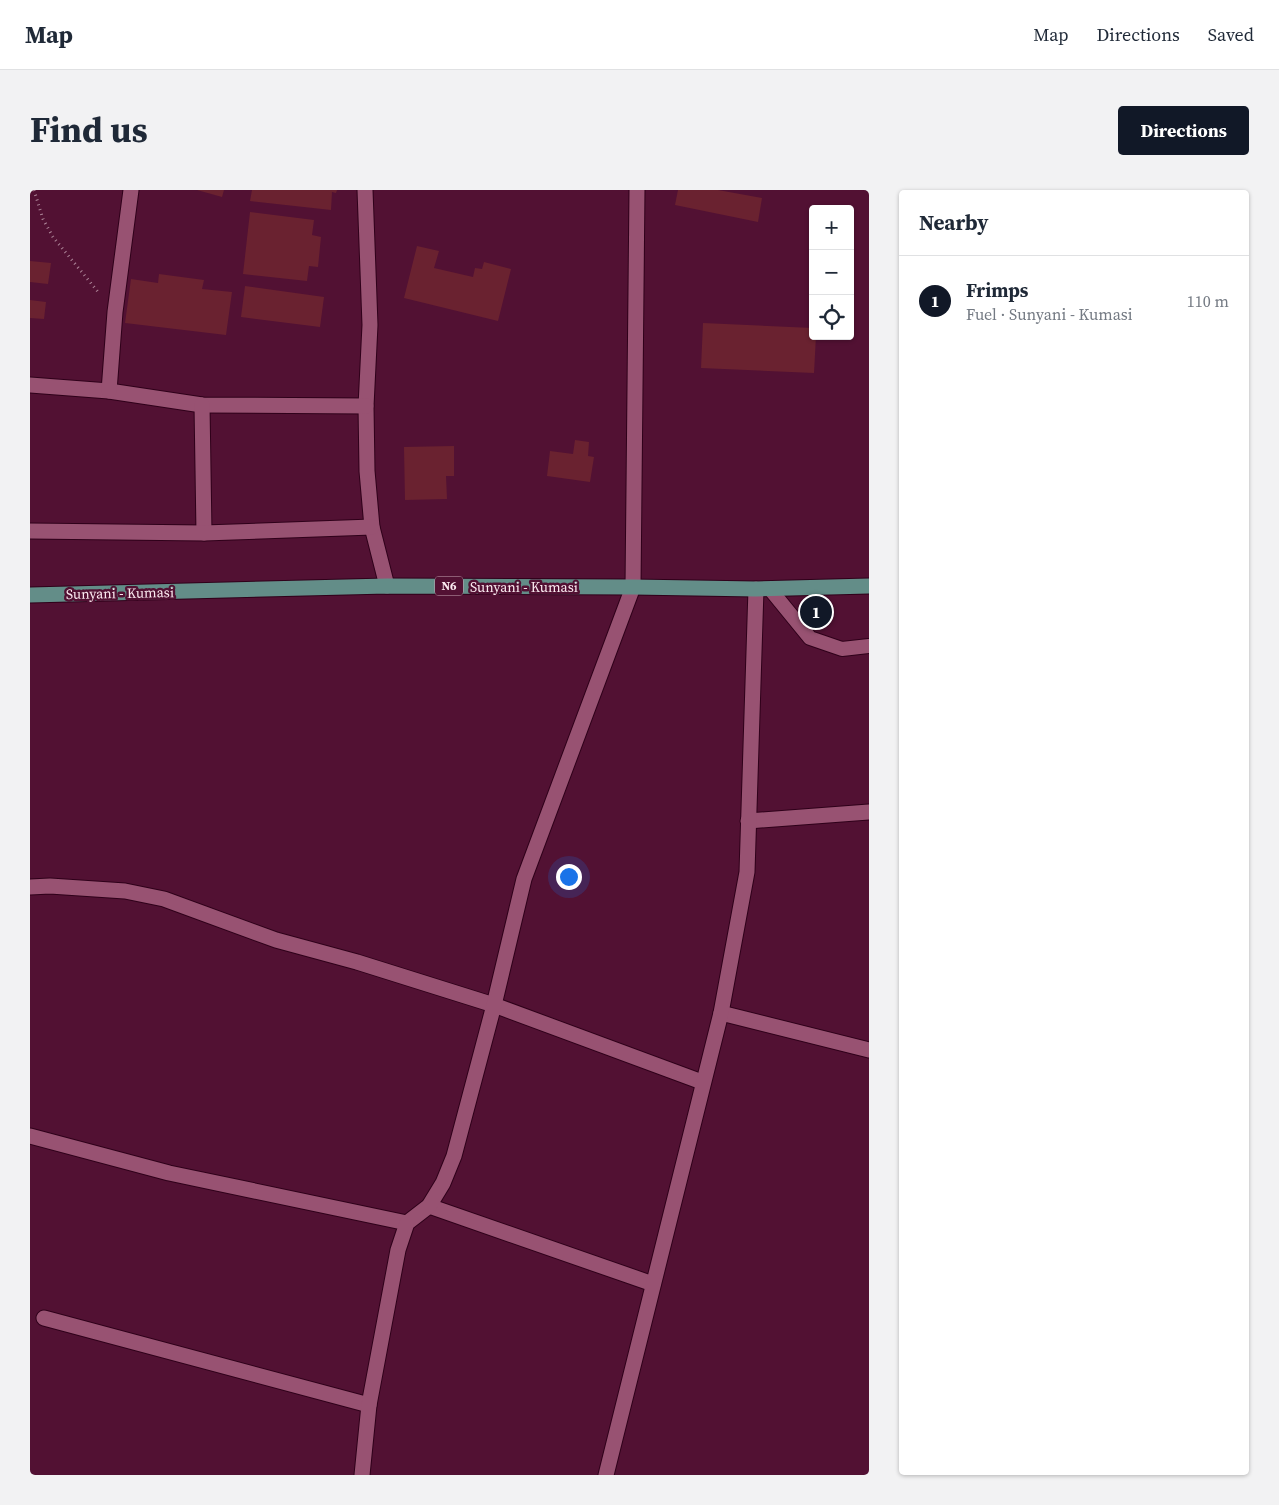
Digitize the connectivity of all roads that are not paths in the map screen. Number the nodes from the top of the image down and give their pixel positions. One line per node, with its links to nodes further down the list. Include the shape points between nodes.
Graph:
1 (131, 190): 5 (street, via 115,312)
2 (365, 190): 7 (street, via 370,324)
3 (637, 190): 13 (street)
4 (30, 385): 5 (street)
5 (109, 391): 6 (street)
6 (202, 405): 7 (street); 10 (street)
7 (366, 406): 8 (street)
8 (372, 526): 10 (street); 11 (street)
9 (30, 531): 10 (street)
10 (204, 533)
11 (387, 586): 13 (main road, Sunyani - Kumasi / N6); 15 (main road, Sunyani - Kumasi / N6)
12 (869, 586): 14 (main road, Sunyani - Kumasi / N6)
13 (633, 587): 14 (main road, Sunyani - Kumasi / N6); 20 (street, via 524,879)
14 (763, 589): 16 (lane, via 810,638 842,649); 18 (street)
15 (30, 595)
16 (869, 646)
17 (869, 812): 18 (street)
18 (748, 821): 21 (street, via 747,872)
19 (30, 887): 20 (street, via 125,891 164,899 276,940)
20 (494, 1005): 23 (street); 25 (street, via 454,1156)
21 (721, 1013): 22 (street); 23 (street)
22 (869, 1050)
23 (702, 1082): 27 (street)
24 (30, 1136): 26 (street, via 169,1172)
25 (429, 1206): 26 (street); 27 (street)
26 (407, 1223): 29 (street, via 398,1250)
27 (653, 1284): 31 (street)
28 (44, 1318): 29 (street)
29 (369, 1405): 30 (street)
30 (362, 1475)
31 (606, 1475)

